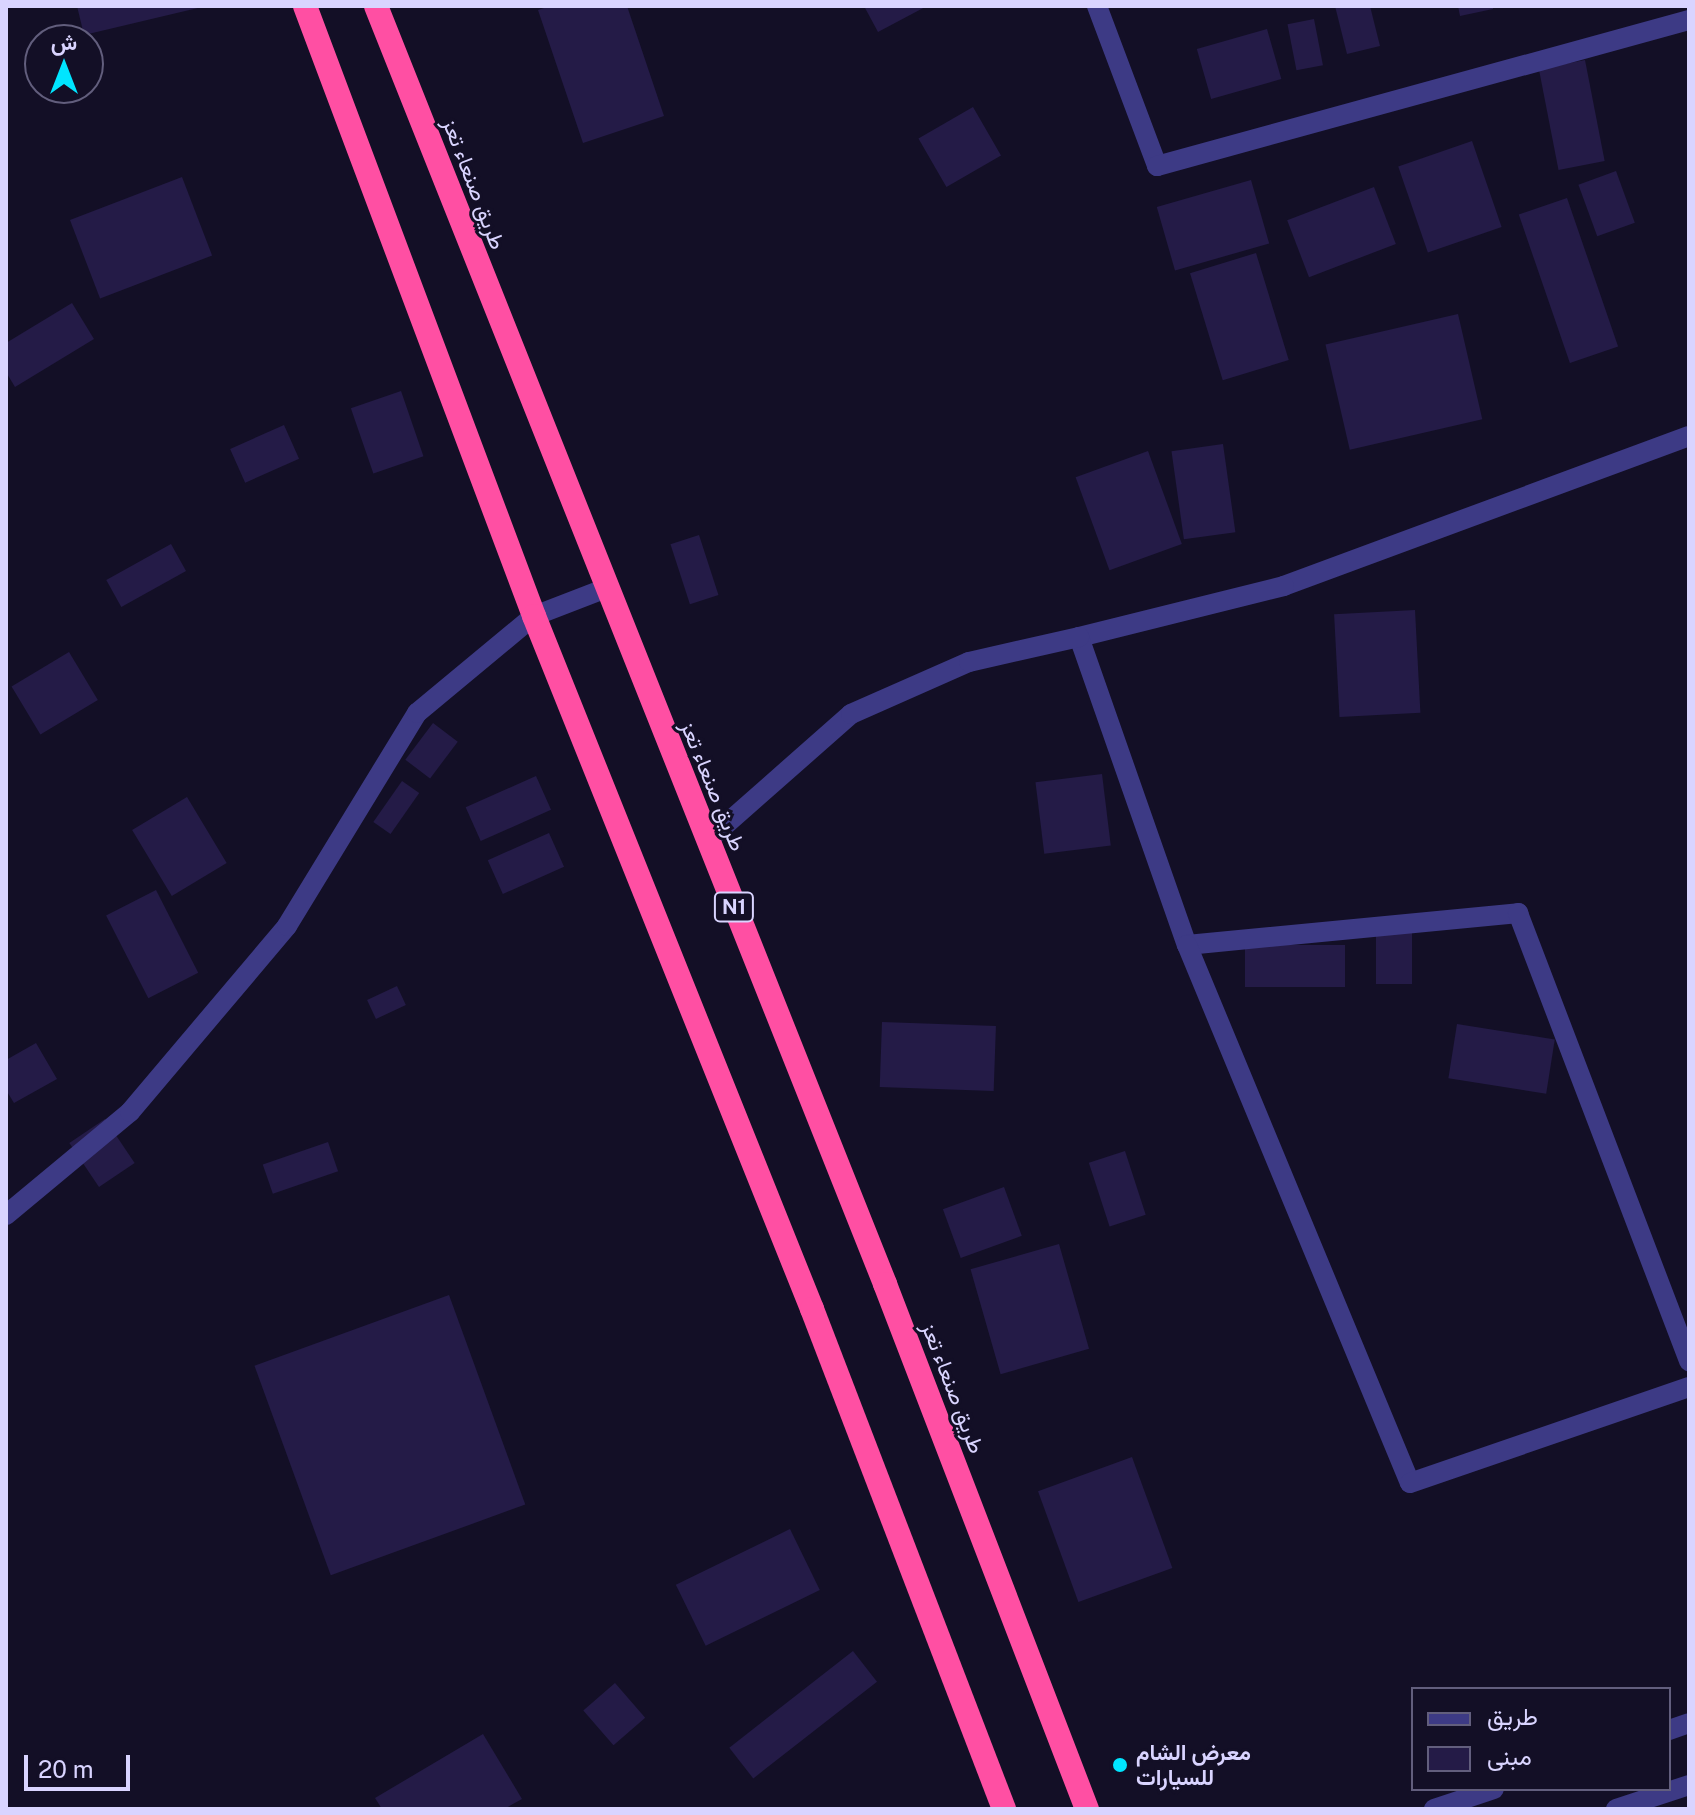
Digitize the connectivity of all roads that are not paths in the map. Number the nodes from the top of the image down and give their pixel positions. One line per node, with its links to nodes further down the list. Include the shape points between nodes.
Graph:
1 (305, 6): 7 (highway)
2 (376, 6): 6 (highway, طريق صنعاء تعز / N1)
3 (1097, 6): 4 (street, via 1157,166)
4 (1689, 20)
5 (1689, 436): 8 (street, via 1284,586)
6 (604, 589): 7 (street); 9 (highway, طريق صنعاء تعز / N1)
7 (534, 616): 11 (street, via 417,713 287,926 130,1112); 16 (highway, via 812,1309)
8 (1079, 637): 9 (street, via 969,662 851,714); 10 (street)
9 (707, 841): 17 (highway, طريق صنعاء تعز / N1)
10 (1187, 945): 12 (street, via 1518,913); 13 (street, via 1410,1483)
11 (6, 1215)
12 (1689, 1361)
13 (1689, 1387)
14 (1488, 1791): 18 (street)
15 (1671, 1791): 19 (street)
16 (1004, 1809)
17 (1087, 1809)
18 (1434, 1809)
19 (1616, 1809)

